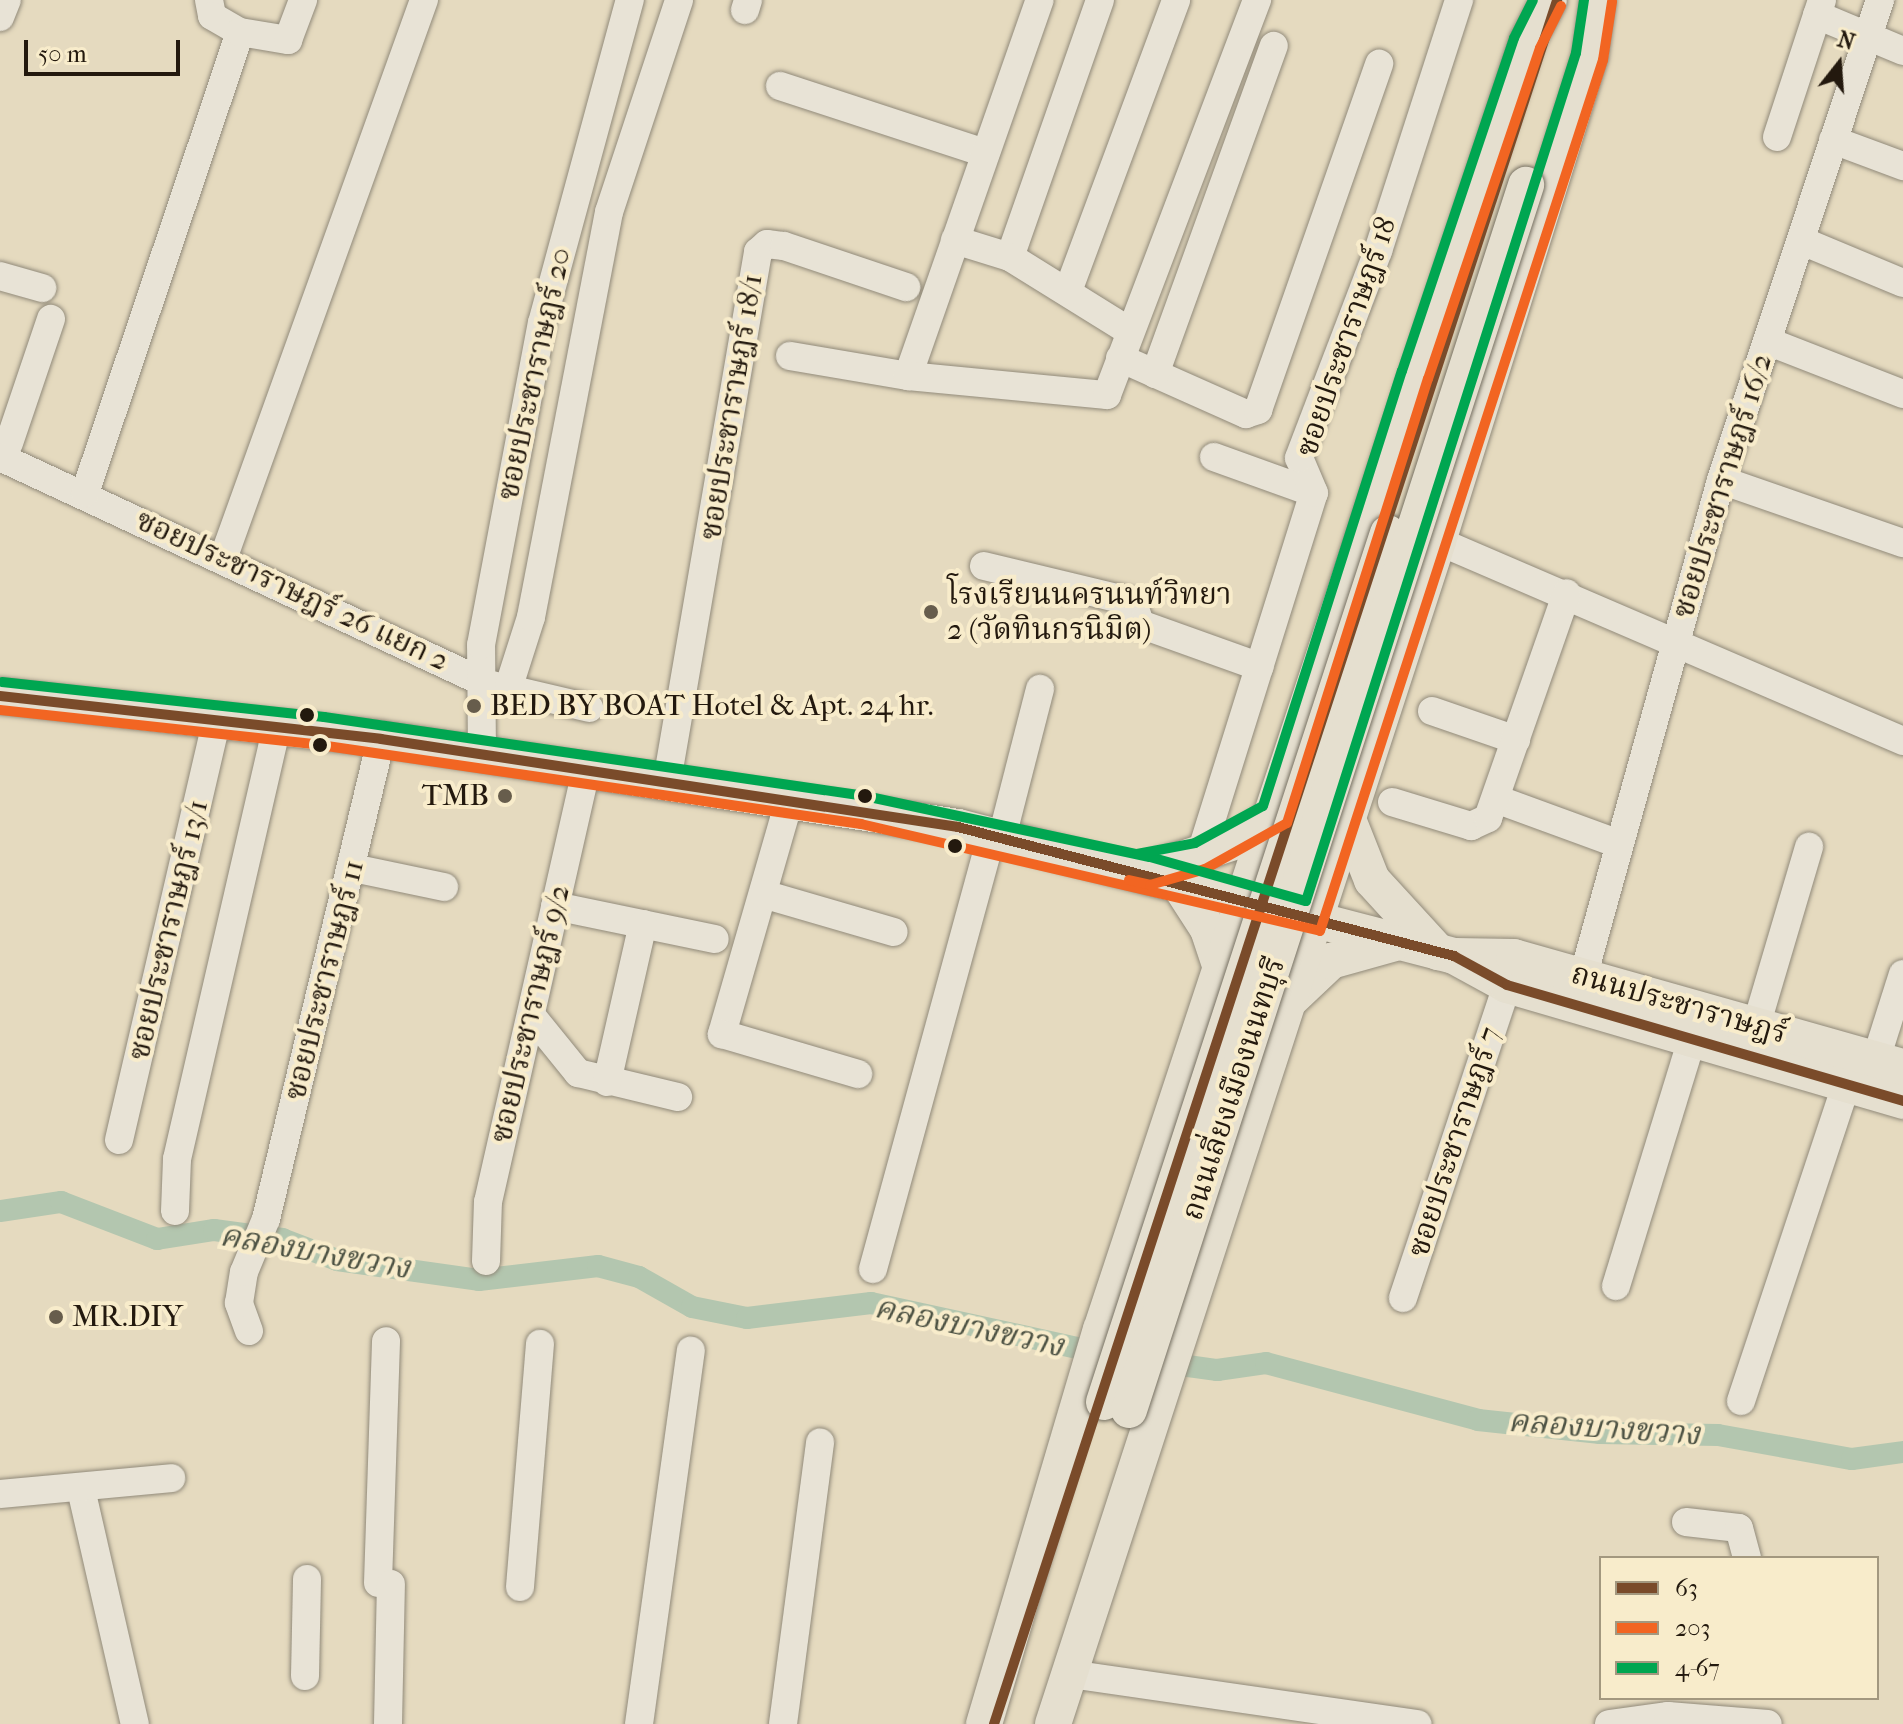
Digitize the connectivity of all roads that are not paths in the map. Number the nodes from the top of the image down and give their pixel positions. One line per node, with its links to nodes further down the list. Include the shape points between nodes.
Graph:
1 (7, 0): 17 (street)
2 (209, 0): 18 (street, via 212,16)
3 (303, 0): 18 (street, via 288,40)
4 (424, 0): 53 (street)
5 (630, 0): 58 (street, ซอยประชาราษฎร์ 20, via 542,323 481,645)
6 (679, 0): 58 (street, via 609,212 531,617)
7 (1040, 0): 26 (street)
8 (1100, 0): 31 (street)
9 (1176, 0): 36 (street)
10 (1257, 0): 38 (street)
11 (1459, 0): 50 (street, ซอยประชาราษฎร์ 18, via 1378,251 1299,458)
12 (1549, 0): 69 (main road, ถนนเลี่ยงเมืองนนทบุรี, via 1527,42)
13 (1557, 0): 28 (main road, ถนนเลี่ยงเมืองนนทบุรี)
14 (1596, 0): 28 (main road, ถนนเลี่ยงเมืองนนทบุรี); 51 (main road, ถนนเลี่ยงเมืองนนทบุรี, via 1590,56)
15 (1880, 0): 19 (street, ซอยประชาราษฎร์ 16/2)
16 (1820, 8): 19 (street); 24 (street)
17 (0, 17)
18 (240, 32): 49 (street)
19 (1867, 36): 21 (street); 25 (street, ซอยประชาราษฎร์ 16/2)
20 (1274, 46): 42 (street)
21 (1903, 51)
22 (1379, 64): 42 (street, via 1258,410 1246,414)
23 (780, 86): 26 (street)
24 (1777, 137)
25 (1833, 140): 27 (street); 30 (street, ซอยประชาราษฎร์ 16/2)
26 (985, 153): 29 (street)
27 (1903, 166)
28 (1515, 182): 118 (main road, ถนนเลี่ยงเมืองนนทบุรี, bridge)
29 (955, 240): 31 (street); 43 (street)
30 (1802, 241): 33 (street); 39 (street, ซอยประชาราษฎร์ 16/2)
31 (1010, 257): 36 (street)
32 (0, 276): 35 (street)
33 (1903, 283)
34 (906, 287): 72 (street, ซอยประชาราษฎร์ 18/1, via 784,246 767,244 758,252)
35 (42, 288)
36 (1068, 291): 38 (street)
37 (51, 319): 45 (street, via 9,443)
38 (1129, 331): 41 (street)
39 (1767, 341): 44 (street); 48 (street, ซอยประชาราษฎร์ 16/2)
40 (790, 356): 43 (street)
41 (1120, 358): 42 (street); 43 (street, via 1110,390 1098,399)
42 (1155, 374)
43 (908, 376)
44 (1903, 394)
45 (0, 440)
46 (0, 457): 49 (street, ซอยประชาราษฎร์ 26 แยก 2)
47 (1214, 457): 50 (street)
48 (1721, 480): 52 (street); 56 (street, ซอยประชาราษฎร์ 16/2)
49 (85, 493): 53 (street, ซอยประชาราษฎร์ 26 แยก 2)
50 (1314, 493): 57 (street, ซอยประชาราษฎร์ 18)
51 (1438, 541): 55 (street); 71 (main road, ถนนเลี่ยงเมืองนนทบุรี)
52 (1903, 543)
53 (224, 556): 58 (street, ซอยประชาราษฎร์ 26 แยก 2)
54 (984, 566): 57 (street, via 1133,602 1140,624)
55 (1567, 593): 56 (street); 66 (street)
56 (1678, 639): 67 (street); 79 (street, ซอยประชาราษฎร์ 16/2)
57 (1260, 667): 82 (street, ซอยประชาราษฎร์ 18)
58 (498, 685): 61 (street, ซอยประชาราษฎร์ 26 แยก 2); 68 (street, ซอยประชาราษฎร์ 20)
59 (1040, 689): 78 (street)
60 (0, 696): 63 (main road, ถนนประชาราษฎร์)
61 (589, 708)
62 (1432, 711): 66 (street)
63 (217, 719): 64 (main road, ถนนประชาราษฎร์); 108 (street, ซอยประชาราษฎร์ 13/1)
64 (277, 726): 65 (main road, ถนนประชาราษฎร์); 109 (street, via 177,1159)
65 (381, 739): 68 (main road, ถนนประชาราษฎร์); 81 (street, ซอยประชาราษฎร์ 11)
66 (1516, 740): 74 (street)
67 (1903, 741)
68 (482, 753): 70 (main road, ถนนประชาราษฎร์)
69 (1293, 761): 71 (main road, via 1299,784 1323,797 1345,795); 76 (main road, ถนนเลี่ยงเมืองนนทบุรี)
70 (586, 769): 72 (main road, ถนนประชาราษฎร์); 86 (street, ซอยประชาราษฎร์ 9/2)
71 (1361, 777): 77 (main road, ถนนเลี่ยงเมืองนนทบุรี)
72 (667, 781): 73 (main road, ถนนประชาราษฎร์)
73 (790, 798): 78 (main road, ถนนประชาราษฎร์); 84 (street)
74 (1496, 799): 75 (street, via 1488,818 1471,826); 79 (street)
75 (1392, 802)
76 (1275, 816): 82 (main road); 85 (main road, ถนนเลี่ยงเมืองนนทบุรี)
77 (1347, 817): 87 (main road, ถนนเลี่ยงเมืองนนทบุรี); 92 (main road, via 1372,880)
78 (997, 836): 82 (main road, ถนนประชาราษฎร์); 111 (street)
79 (1619, 844): 95 (street, ซอยประชาราษฎร์ 16/2)
80 (1809, 847): 100 (street)
81 (353, 868): 83 (street); 114 (street, ซอยประชาราษฎร์ 11, via 266,1219 239,1303)
82 (1174, 868): 85 (main road, ถนนประชาราษฎร์); 93 (main road, via 1208,929)
83 (444, 887)
84 (763, 894): 89 (street); 103 (street, via 722,1034)
85 (1245, 897): 87 (main road, ถนนประชาราษฎร์); 93 (main road, ถนนเลี่ยงเมืองนนทบุรี)
86 (555, 906): 88 (street); 97 (street, ซอยประชาราษฎร์ 9/2)
87 (1315, 918): 91 (main road, ถนนประชาราษฎร์); 99 (main road, ถนนเลี่ยงเมืองนนทบุรี)
88 (643, 924): 90 (street); 104 (street)
89 (894, 932)
90 (715, 939)
91 (1399, 942): 92 (main road, ถนนประชาราษฎร์); 99 (main road, via 1331,961)
92 (1446, 954): 95 (main road, ถนนประชาราษฎร์, via 1492,953); 96 (main road, ถนนประชาราษฎร์)
93 (1222, 971): 98 (main road, ถนนเลี่ยงเมืองนนทบุรี)
94 (1903, 974): 102 (street)
95 (1583, 977): 100 (main road, ถนนประชาราษฎร์)
96 (1507, 985): 101 (main road, ถนนประชาราษฎร์); 113 (street, ซอยประชาราษฎร์ 7)
97 (531, 1015): 104 (street, via 578,1073); 110 (street, ซอยประชาราษฎร์ 9/2, via 488,1202)
98 (1207, 1018): 99 (main road, via 1229,996 1254,995); 118 (main road, ถนนเลี่ยงเมืองนนทบุรี, via 1101,1330)
99 (1282, 1018): 118 (main road, ถนนเลี่ยงเมืองนนทบุรี, via 1173,1342)
100 (1756, 1026): 102 (main road, ถนนประชาราษฎร์)
101 (1692, 1039): 105 (main road, ถนนประชาราษฎร์); 112 (street)
102 (1889, 1063)
103 (858, 1074)
104 (607, 1082): 106 (street)
105 (1846, 1085): 107 (main road, ถนนประชาราษฎร์); 119 (street)
106 (678, 1097)
107 (1903, 1101)
108 (119, 1140)
109 (175, 1211)
110 (486, 1261)
111 (873, 1269)
112 (1616, 1286)
113 (1403, 1298)
114 (249, 1331)
115 (386, 1341): 132 (street)
116 (540, 1344): 127 (street)
117 (691, 1351): 133 (street)
118 (1119, 1395): 128 (main road, ถนนเลี่ยงเมืองนนทบุรี); 135 (main road, ถนนเลี่ยงเมืองนนทบุรี); 136 (main road, ถนนเลี่ยงเมืองนนทบุรี); 137 (main road, ถนนเลี่ยงเมืองนนทบุรี)
119 (1741, 1401)
120 (820, 1442): 134 (street)
121 (171, 1478): 122 (street)
122 (81, 1489): 123 (street); 131 (street)
123 (0, 1494)
124 (1686, 1522): 125 (street, via 1739,1528)
125 (1746, 1556)
126 (307, 1579): 129 (street)
127 (520, 1587)
128 (1070, 1674): 138 (main road, ถนนเลี่ยงเมืองนนทบุรี); 139 (street)
129 (305, 1676)
130 (1719, 1708): 140 (street); 141 (street)
131 (135, 1724)
132 (388, 1724)
133 (639, 1724)
134 (783, 1724)
135 (984, 1724)
136 (994, 1724)
137 (1029, 1724)
138 (1053, 1724)
139 (1417, 1724)
140 (1609, 1724)
141 (1768, 1724)

